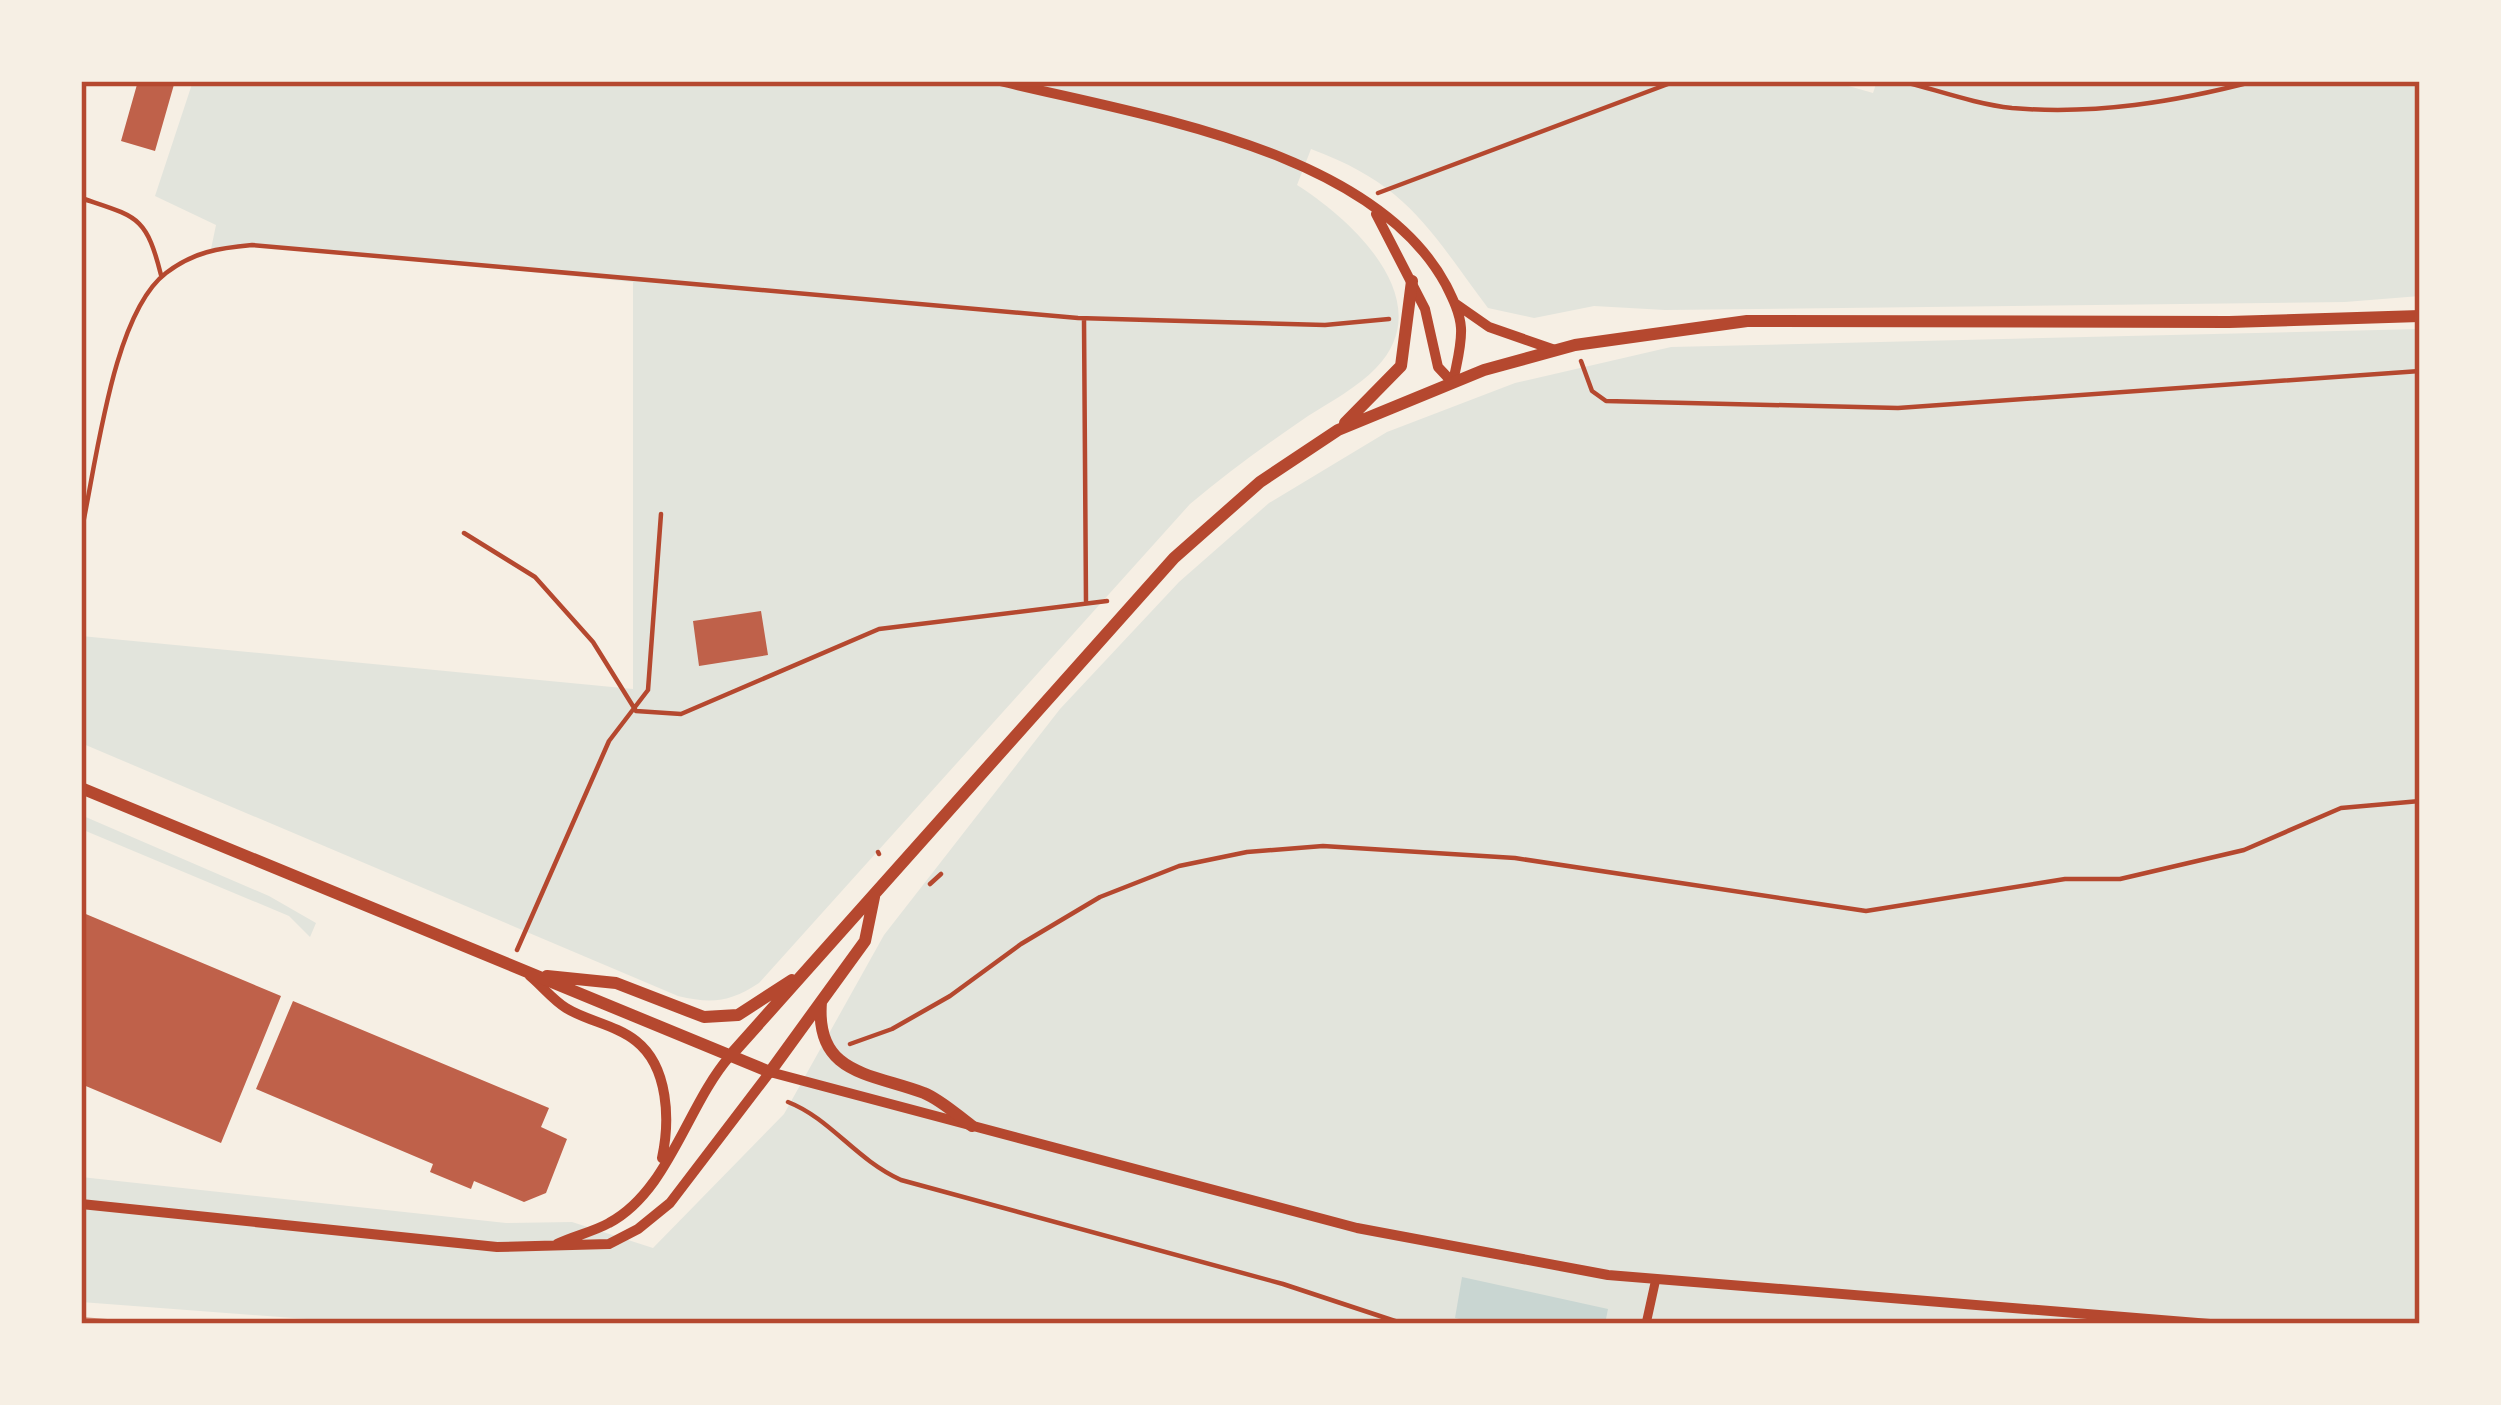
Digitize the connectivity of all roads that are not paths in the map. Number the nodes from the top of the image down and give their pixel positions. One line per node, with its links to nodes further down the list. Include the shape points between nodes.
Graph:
1 (1000, 81): 2 (street, via 1225,136 1309,169)
2 (1374, 211): 3 (street); 4 (street, via 1403,226 1430,256)
3 (1412, 281): 7 (street, via 1432,352); 8 (main road, via 1401,366)
4 (1456, 304): 6 (street, via 1489,327); 7 (street)
5 (2420, 316): 6 (main road, via 1747,321)
6 (1555, 350): 7 (main road)
7 (1453, 383): 8 (main road)
8 (1338, 430): 10 (main road, via 1260,482 1174,558)
9 (81, 788): 12 (main road)
10 (875, 893): 11 (main road); 13 (main road, via 865,941)
11 (803, 973): 12 (main road, via 738,1015 704,1017 616,983); 14 (main road)
12 (528, 974): 14 (main road); 17 (street, via 565,1008 638,1042 657,1070 669,1124)
13 (821, 1001): 15 (main road); 16 (main road, via 824,1039 840,1063 929,1095)
14 (730, 1056): 15 (main road); 17 (street, via 704,1086)
15 (770, 1072): 16 (street); 19 (street, via 670,1203 638,1229 609,1244)
16 (972, 1126): 20 (street, via 1357,1228)
17 (660, 1169): 19 (street, via 632,1207)
18 (81, 1204): 19 (street, via 496,1247)
19 (554, 1246)
20 (1655, 1282): 21 (street); 22 (street)
21 (1646, 1324)
22 (2210, 1324)

